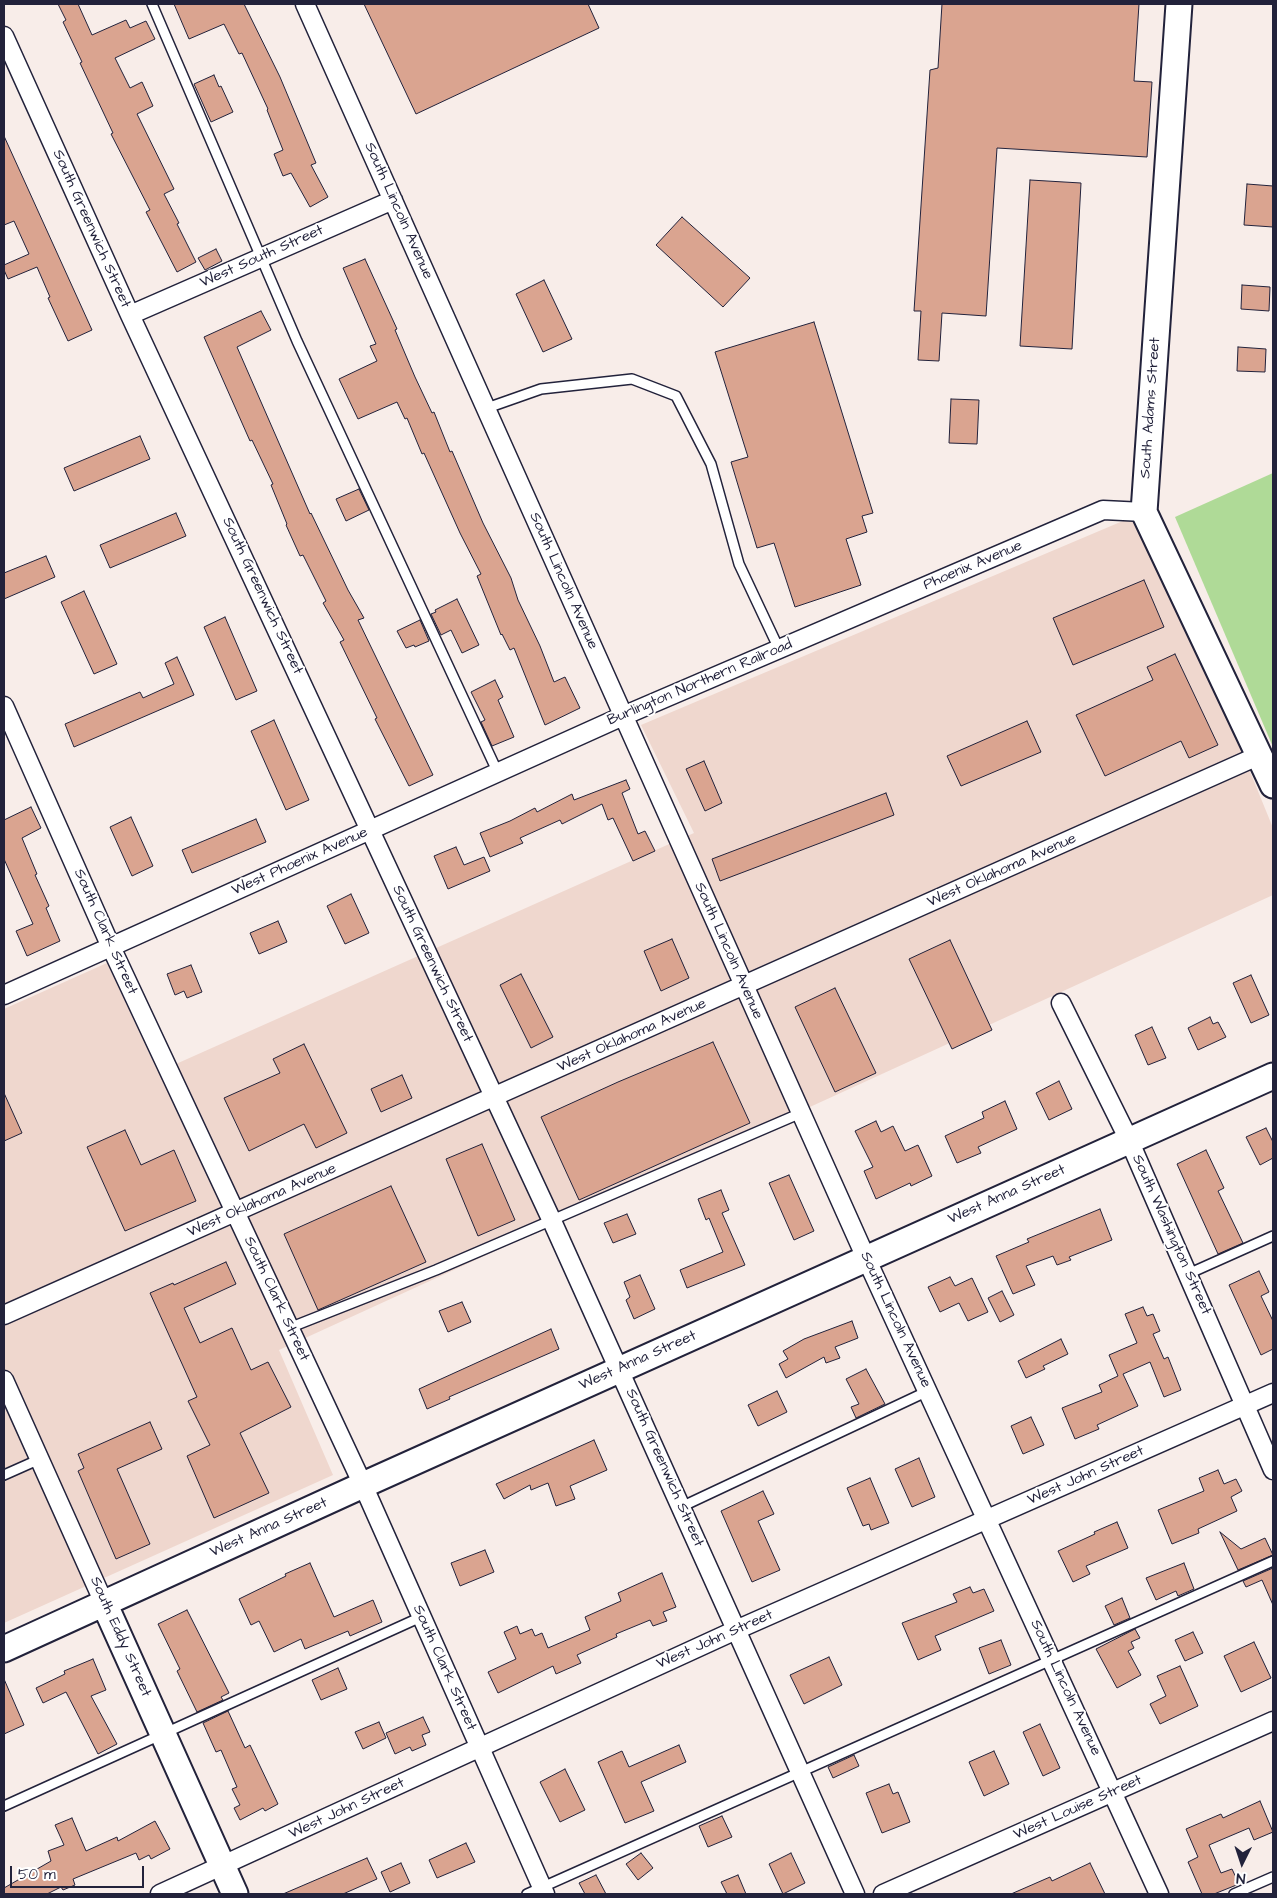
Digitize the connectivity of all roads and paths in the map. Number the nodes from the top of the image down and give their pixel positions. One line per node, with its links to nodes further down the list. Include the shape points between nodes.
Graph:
1 (152, 4): 6 (lane)
2 (305, 4): 5 (street, South Lincoln Avenue)
3 (1179, 4): 9 (main road, South Adams Street)
4 (4, 36): 7 (street, South Greenwich Street)
5 (393, 200): 6 (street, West South Street); 8 (street, South Lincoln Avenue)
6 (261, 258): 7 (street, West South Street); 16 (lane)
7 (130, 315): 18 (street, South Greenwich Street)
8 (487, 408): 11 (lane, via 541,390 632,380 676,396 711,464 739,564); 13 (street, South Lincoln Avenue)
9 (1144, 512): 10 (street, Phoenix Avenue, via 1103,510); 15 (main road, South Adams Street)
10 (804, 638): 11 (street, Burlington Northern Railroad)
11 (779, 649): 13 (street, Burlington Northern Railroad)
12 (4, 706): 19 (street, South Clark Street)
13 (622, 716): 14 (street, Burlington Northern Railroad); 20 (street, South Lincoln Avenue)
14 (596, 728): 16 (street, West Phoenix Avenue)
15 (1260, 755): 17 (main road, South Adams Street); 20 (street, West Oklahoma Avenue)
16 (498, 772): 18 (street, West Phoenix Avenue)
17 (1273, 785)
18 (370, 830): 19 (street, West Phoenix Avenue); 24 (street, South Greenwich Street)
19 (111, 947): 21 (street, West Phoenix Avenue); 27 (street, South Clark Street)
20 (744, 986): 24 (street, West Oklahoma Avenue); 25 (street, South Lincoln Avenue)
21 (4, 995)
22 (1062, 1003): 26 (street, South Washington Street)
23 (1273, 1076): 26 (main road, West Anna Street)
24 (495, 1098): 27 (street, West Oklahoma Avenue); 28 (street, South Greenwich Street)
25 (801, 1113): 28 (lane); 30 (street, South Lincoln Avenue)
26 (1129, 1140): 30 (main road, West Anna Street); 31 (street, South Washington Street)
27 (235, 1213): 32 (street, West Oklahoma Avenue); 33 (street, South Clark Street)
28 (552, 1221): 33 (lane); 34 (street, South Greenwich Street)
29 (1273, 1236): 31 (lane)
30 (866, 1258): 34 (main road, West Anna Street); 36 (street, South Lincoln Avenue)
31 (1188, 1274): 38 (street, South Washington Street)
32 (4, 1315)
33 (289, 1328): 42 (street, South Clark Street)
34 (620, 1369): 42 (main road, West Anna Street); 43 (street, South Greenwich Street)
35 (4, 1380): 39 (street, South Eddy Street)
36 (928, 1391): 43 (lane); 44 (street, South Lincoln Avenue)
37 (1273, 1393): 38 (street, West John Street)
38 (1245, 1406): 40 (street, South Washington Street); 44 (street, West John Street)
39 (40, 1459): 41 (lane); 46 (street, South Eddy Street)
40 (1273, 1470)
41 (4, 1475)
42 (363, 1485): 46 (main road, West Anna Street); 47 (street, South Clark Street)
43 (681, 1507): 48 (street, South Greenwich Street)
44 (987, 1520): 48 (street, West John Street); 50 (street, South Lincoln Avenue)
45 (1273, 1561): 50 (lane)
46 (104, 1603): 49 (main road, West Anna Street); 52 (main road, South Eddy Street)
47 (421, 1617): 52 (lane); 53 (street, South Clark Street)
48 (736, 1630): 53 (street, West John Street); 54 (street, South Greenwich Street)
49 (4, 1649)
50 (1052, 1660): 54 (lane); 55 (street, South Lincoln Avenue)
51 (1273, 1721): 55 (street, West Louise Street)
52 (163, 1734): 56 (lane); 57 (main road, South Eddy Street)
53 (480, 1748): 57 (street, West John Street); 59 (street, South Clark Street)
54 (800, 1773): 59 (lane); 62 (street, South Greenwich Street)
55 (1113, 1792): 63 (street, West Louise Street); 64 (street, South Lincoln Avenue)
56 (4, 1806)
57 (222, 1865): 60 (street, West John Street); 61 (main road, South Eddy Street)
58 (1273, 1877): 65 (lane)
59 (538, 1892)
60 (160, 1894)
61 (235, 1894)
62 (855, 1894)
63 (883, 1894)
64 (1159, 1894)
65 (1234, 1894)

